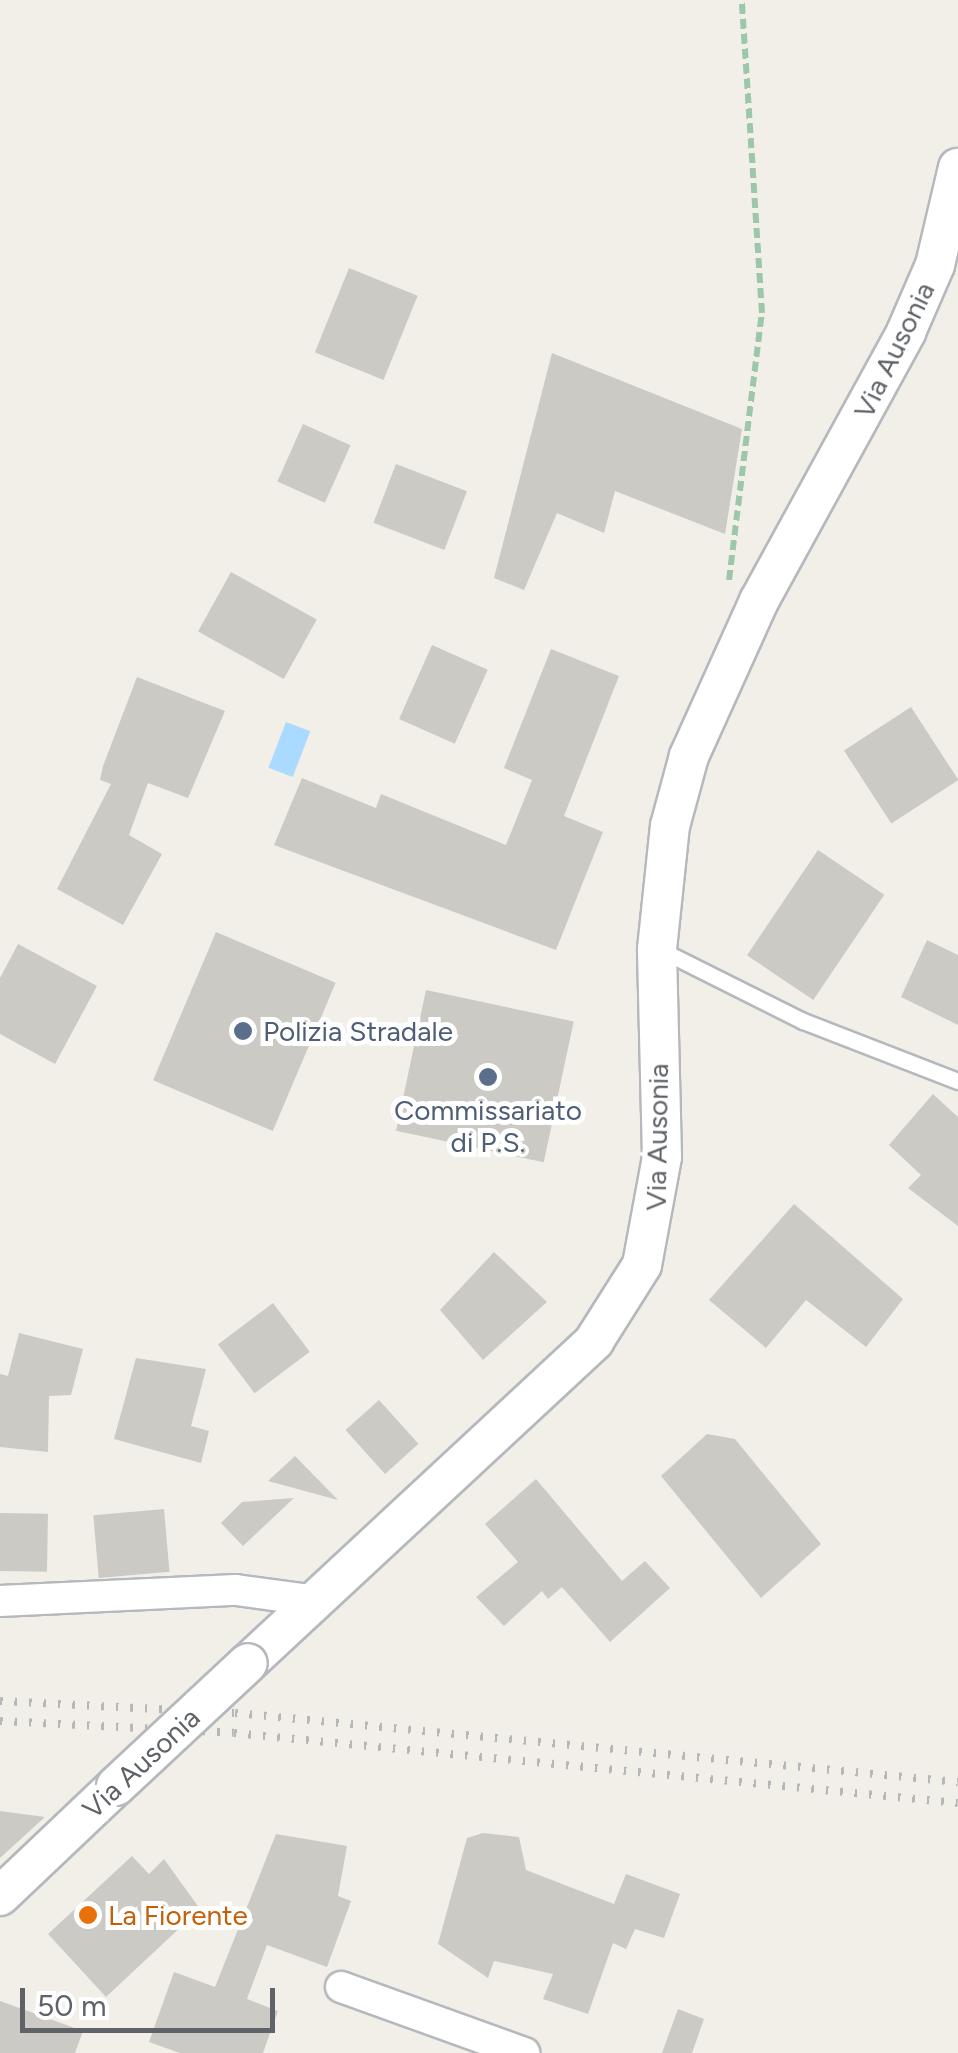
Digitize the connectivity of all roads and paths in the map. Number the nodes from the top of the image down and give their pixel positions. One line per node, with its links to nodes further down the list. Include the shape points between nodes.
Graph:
1 (742, 0): 3 (path, via 762,313)
2 (957, 178): 4 (street, Via Ausonia, via 906,332 758,601 689,756 670,826)
3 (728, 602)
4 (657, 949): 5 (lane, via 803,1021); 6 (street, Via Ausonia, via 662,1157 642,1265 594,1341)
5 (958, 1081)
6 (310, 1600): 7 (street, via 236,1590); 8 (street, Via Ausonia, bridge)
7 (0, 1601)
8 (0, 1896)
9 (341, 1987): 10 (street)
10 (511, 2051)

